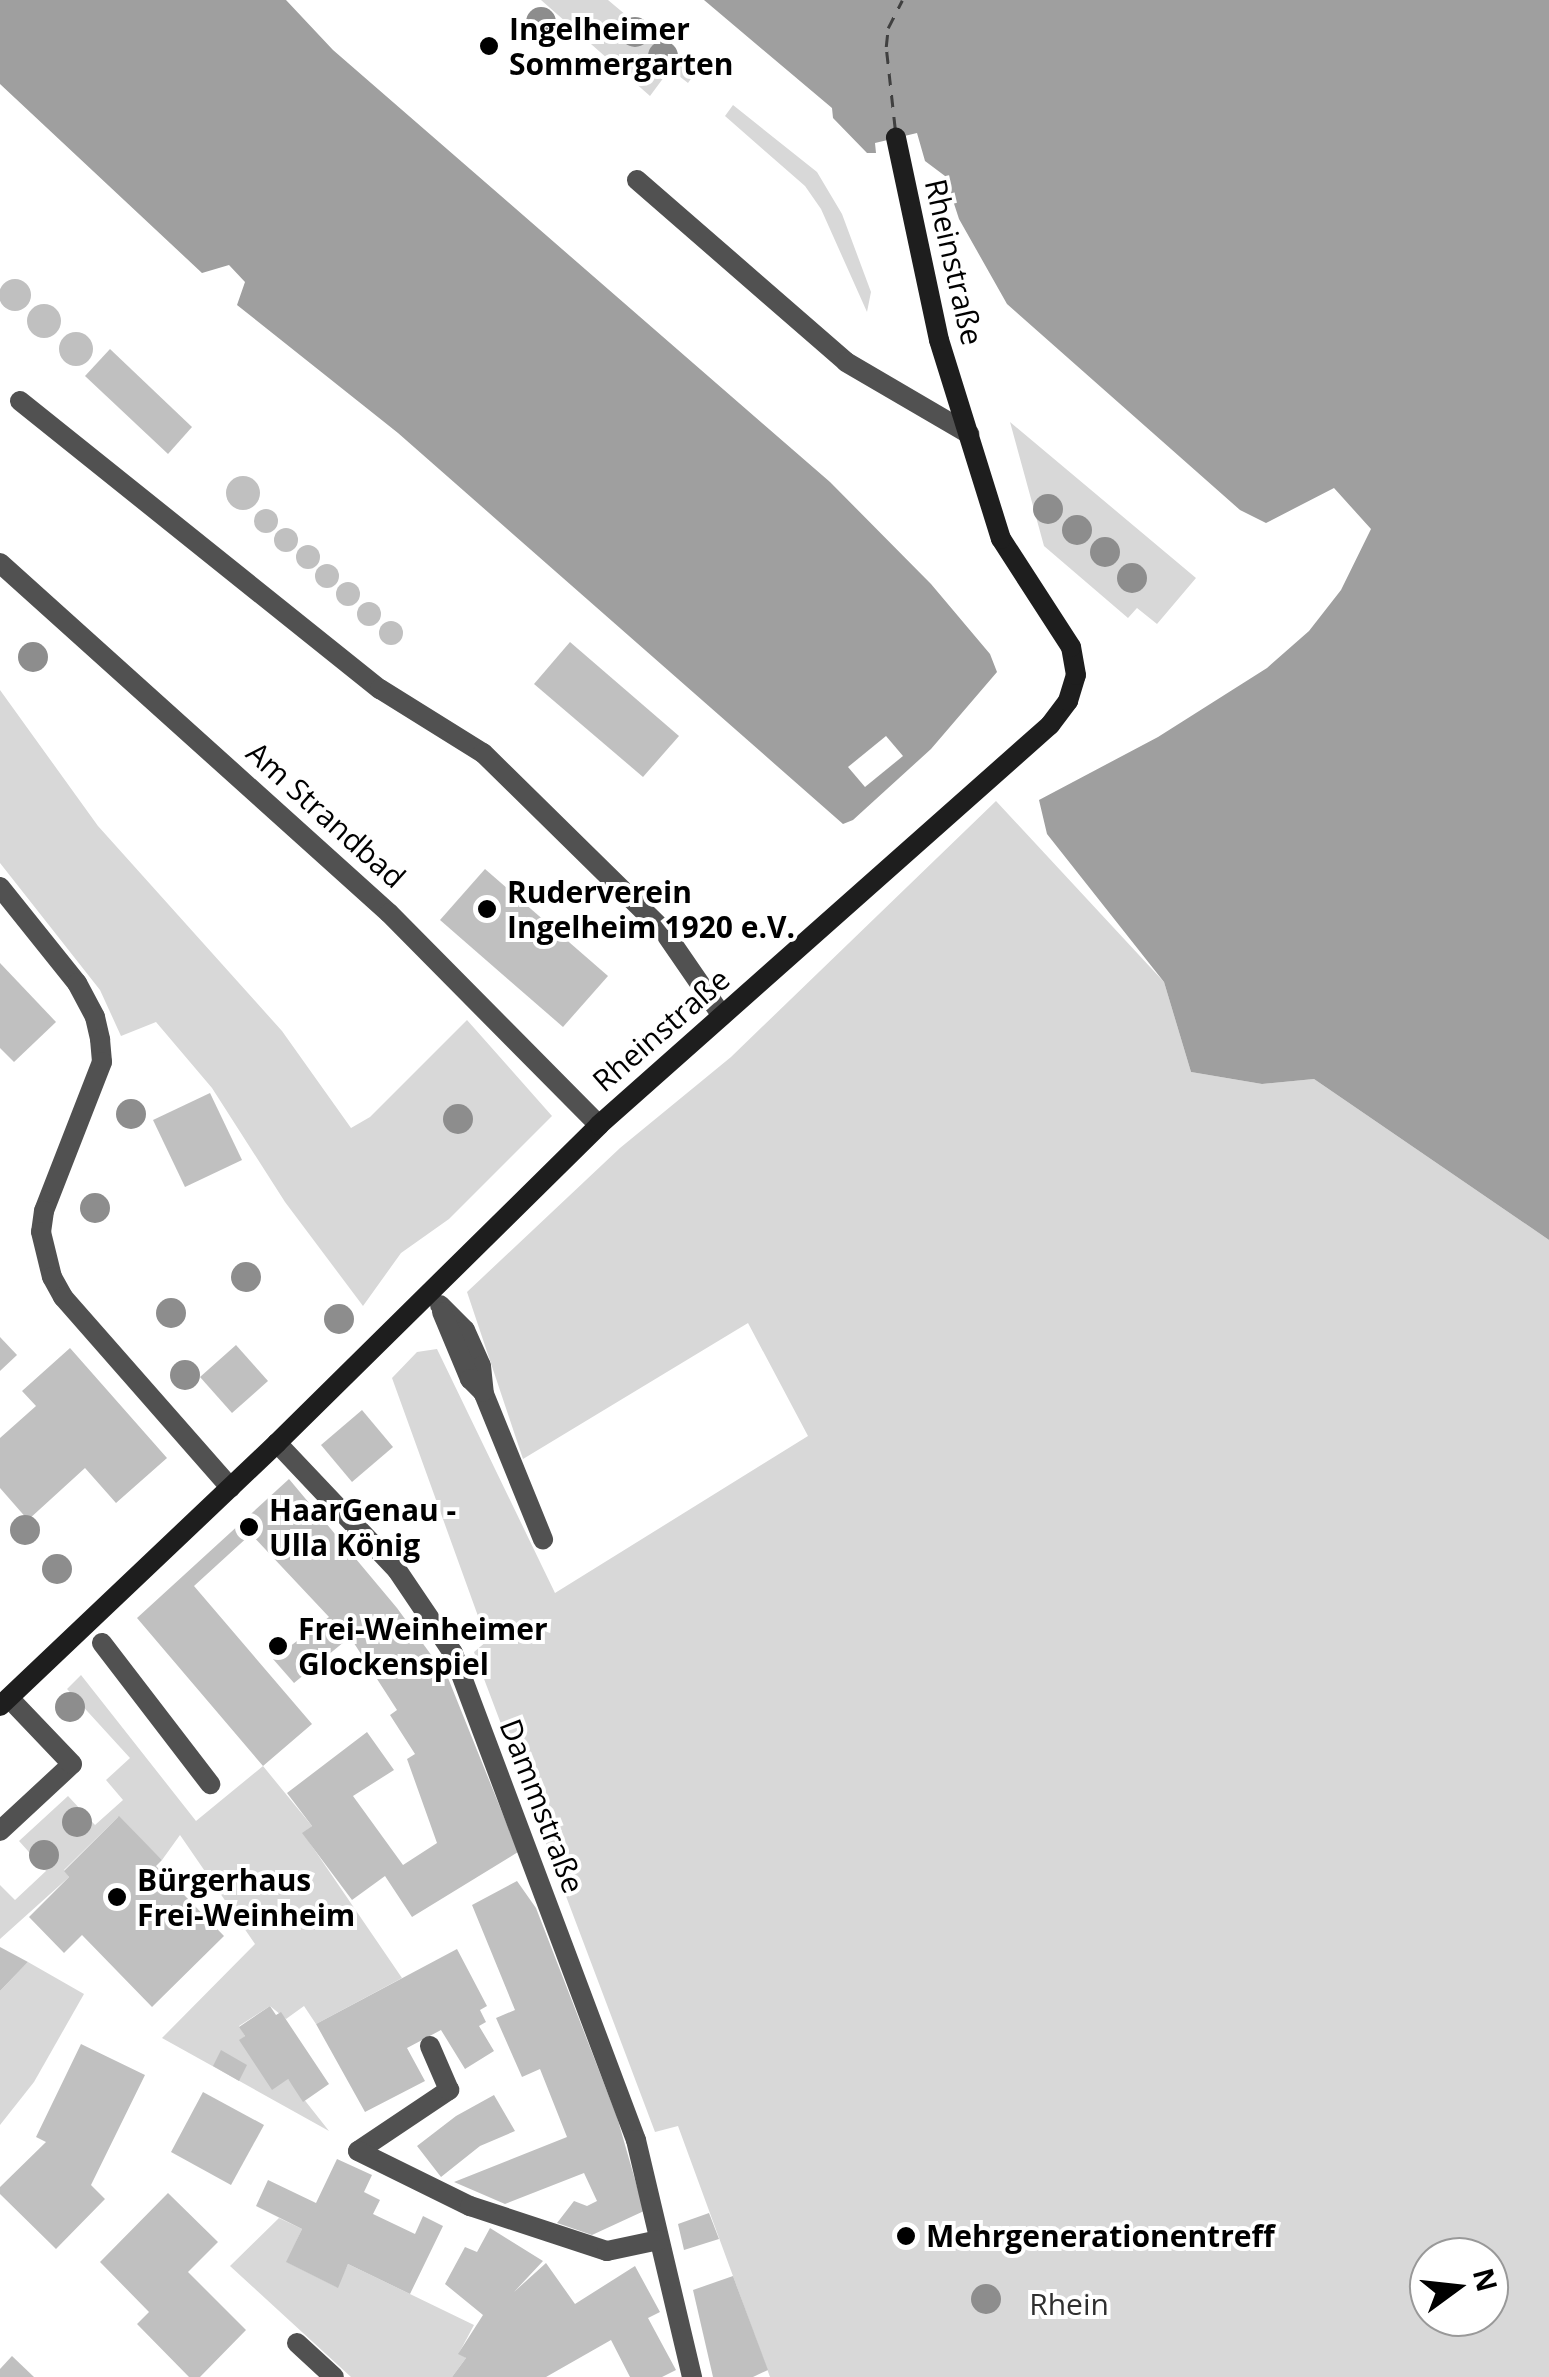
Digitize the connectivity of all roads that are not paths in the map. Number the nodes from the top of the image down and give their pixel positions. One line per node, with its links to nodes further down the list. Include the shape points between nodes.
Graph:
1 (896, 138): 4 (street, Rheinstraße, via 939,340)
2 (637, 180): 4 (street, via 846,362)
3 (20, 401): 7 (street, via 380,689 482,753 663,930)
4 (968, 434): 7 (street, Rheinstraße, via 1001,539 1071,646 1076,675 1068,701)
5 (0, 563): 8 (street, Am Strandbad, via 389,913)
6 (0, 887): 11 (street, via 78,982 100,1039 102,1062 44,1211 52,1277)
7 (722, 1016): 8 (street, Rheinstraße)
8 (599, 1124): 9 (street, Rheinstraße)
9 (435, 1298): 10 (street, Rheinstraße); 12 (street, via 464,1330 481,1366 484,1394)
10 (277, 1443): 11 (street, Rheinstraße); 18 (street, Dammstraße, via 397,1570 453,1653 636,2140)
11 (231, 1488): 14 (street, Rheinstraße)
12 (544, 1539)
13 (102, 1644): 15 (street)
14 (4, 1702): 16 (street, via 72,1764)
15 (210, 1784)
16 (0, 1832)
17 (430, 2046): 18 (street, via 449,2090 358,2152 470,2206 607,2251)
18 (659, 2240): 21 (street, Dammstraße)
19 (297, 2344): 20 (street)
20 (334, 2377)
21 (692, 2377)

